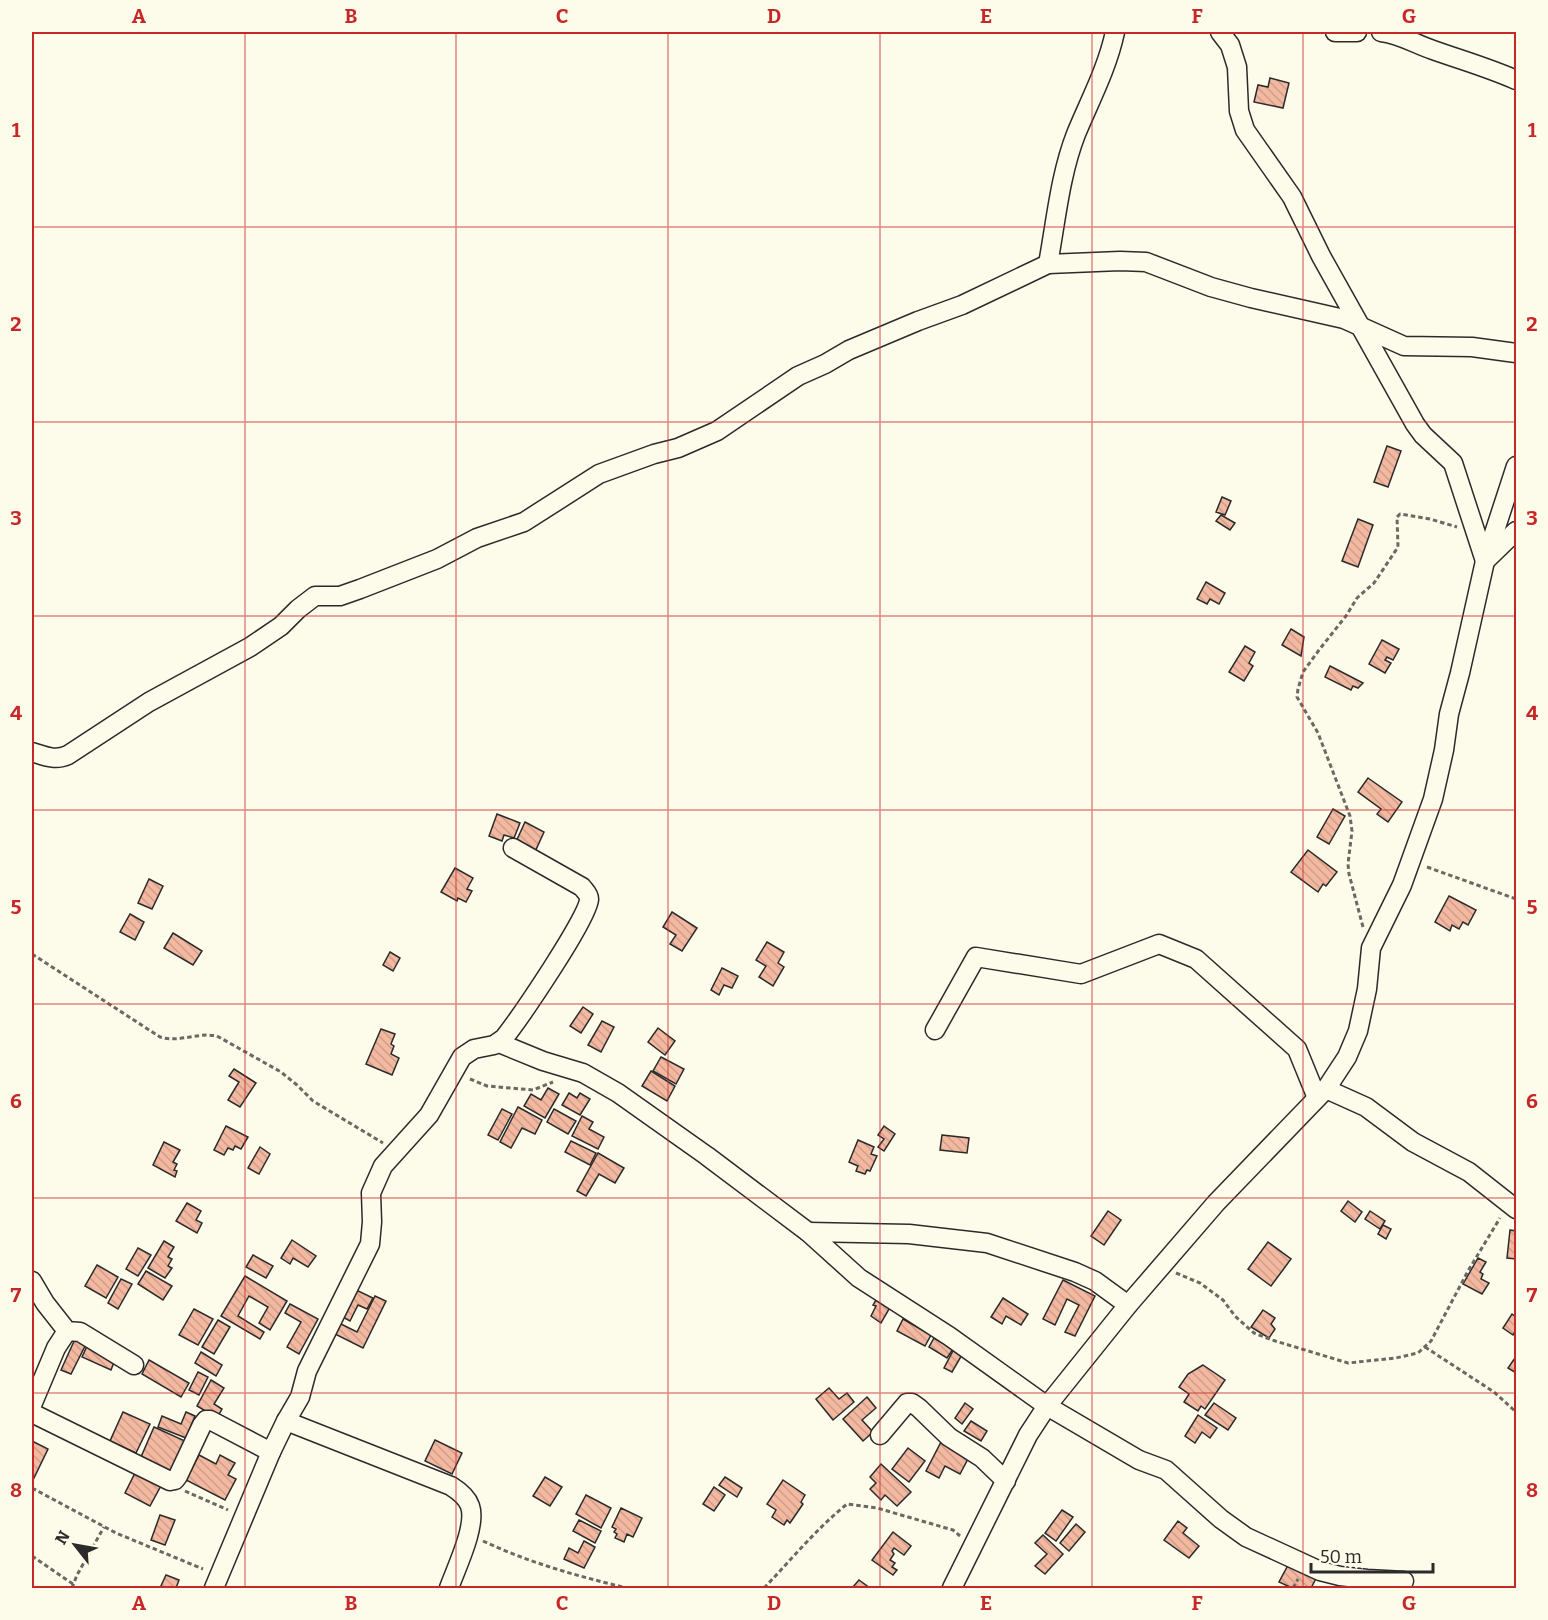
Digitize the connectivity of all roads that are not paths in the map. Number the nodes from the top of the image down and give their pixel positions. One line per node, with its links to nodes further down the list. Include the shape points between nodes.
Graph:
1 (1115, 32): 7 (street, via 1064,176)
2 (1220, 32): 8 (street, via 1238,67 1239,111 1245,130 1292,197)
3 (1335, 32): 4 (street)
4 (1357, 32)
5 (1381, 32): 6 (street, via 1402,36)
6 (1516, 80)
7 (1048, 264): 8 (street, via 1146,262 1211,287 1323,313); 13 (street, via 963,305 849,350 798,376 717,431 599,474 524,522 360,589 339,596 315,596 250,647 149,702 60,759)
8 (1363, 329): 9 (street, via 1404,346); 12 (street, via 1415,424 1453,463)
9 (1516, 352)
10 (1516, 466): 12 (street)
11 (1516, 531): 12 (street)
12 (1485, 561): 17 (street, via 1438,776 1402,885 1371,948 1358,1031 1347,1057)
13 (32, 752)
14 (513, 848): 16 (street, via 582,887 589,900 571,938)
15 (934, 1030): 17 (street, via 976,957 1082,975 1158,944 1196,959 1297,1049)
16 (499, 1043): 19 (street, via 598,1081); 27 (street, via 466,1052 429,1115 383,1166 372,1187 370,1244)
17 (1321, 1094): 18 (street, via 1366,1107 1413,1142 1469,1172); 21 (street, via 1216,1203)
18 (1513, 1206)
19 (808, 1232): 21 (street, via 909,1234 987,1243 1075,1272); 25 (street, via 859,1278)
20 (32, 1281): 22 (street)
21 (1128, 1305): 25 (street)
22 (67, 1332): 23 (street, via 80,1332); 24 (street, via 56,1348)
23 (134, 1365)
24 (32, 1405)
25 (1047, 1406): 30 (street); 31 (street, via 1139,1460 1166,1470 1230,1527 1267,1548 1340,1576)
26 (32, 1413): 29 (street, via 170,1481 178,1476 206,1420)
27 (286, 1421): 29 (street); 33 (street, via 461,1493 470,1504 473,1519)
28 (880, 1435): 30 (street, via 907,1403 912,1403)
29 (271, 1452): 32 (street)
30 (1006, 1481): 34 (street)
31 (1404, 1581)
32 (216, 1582)
33 (449, 1588)
34 (952, 1588)

